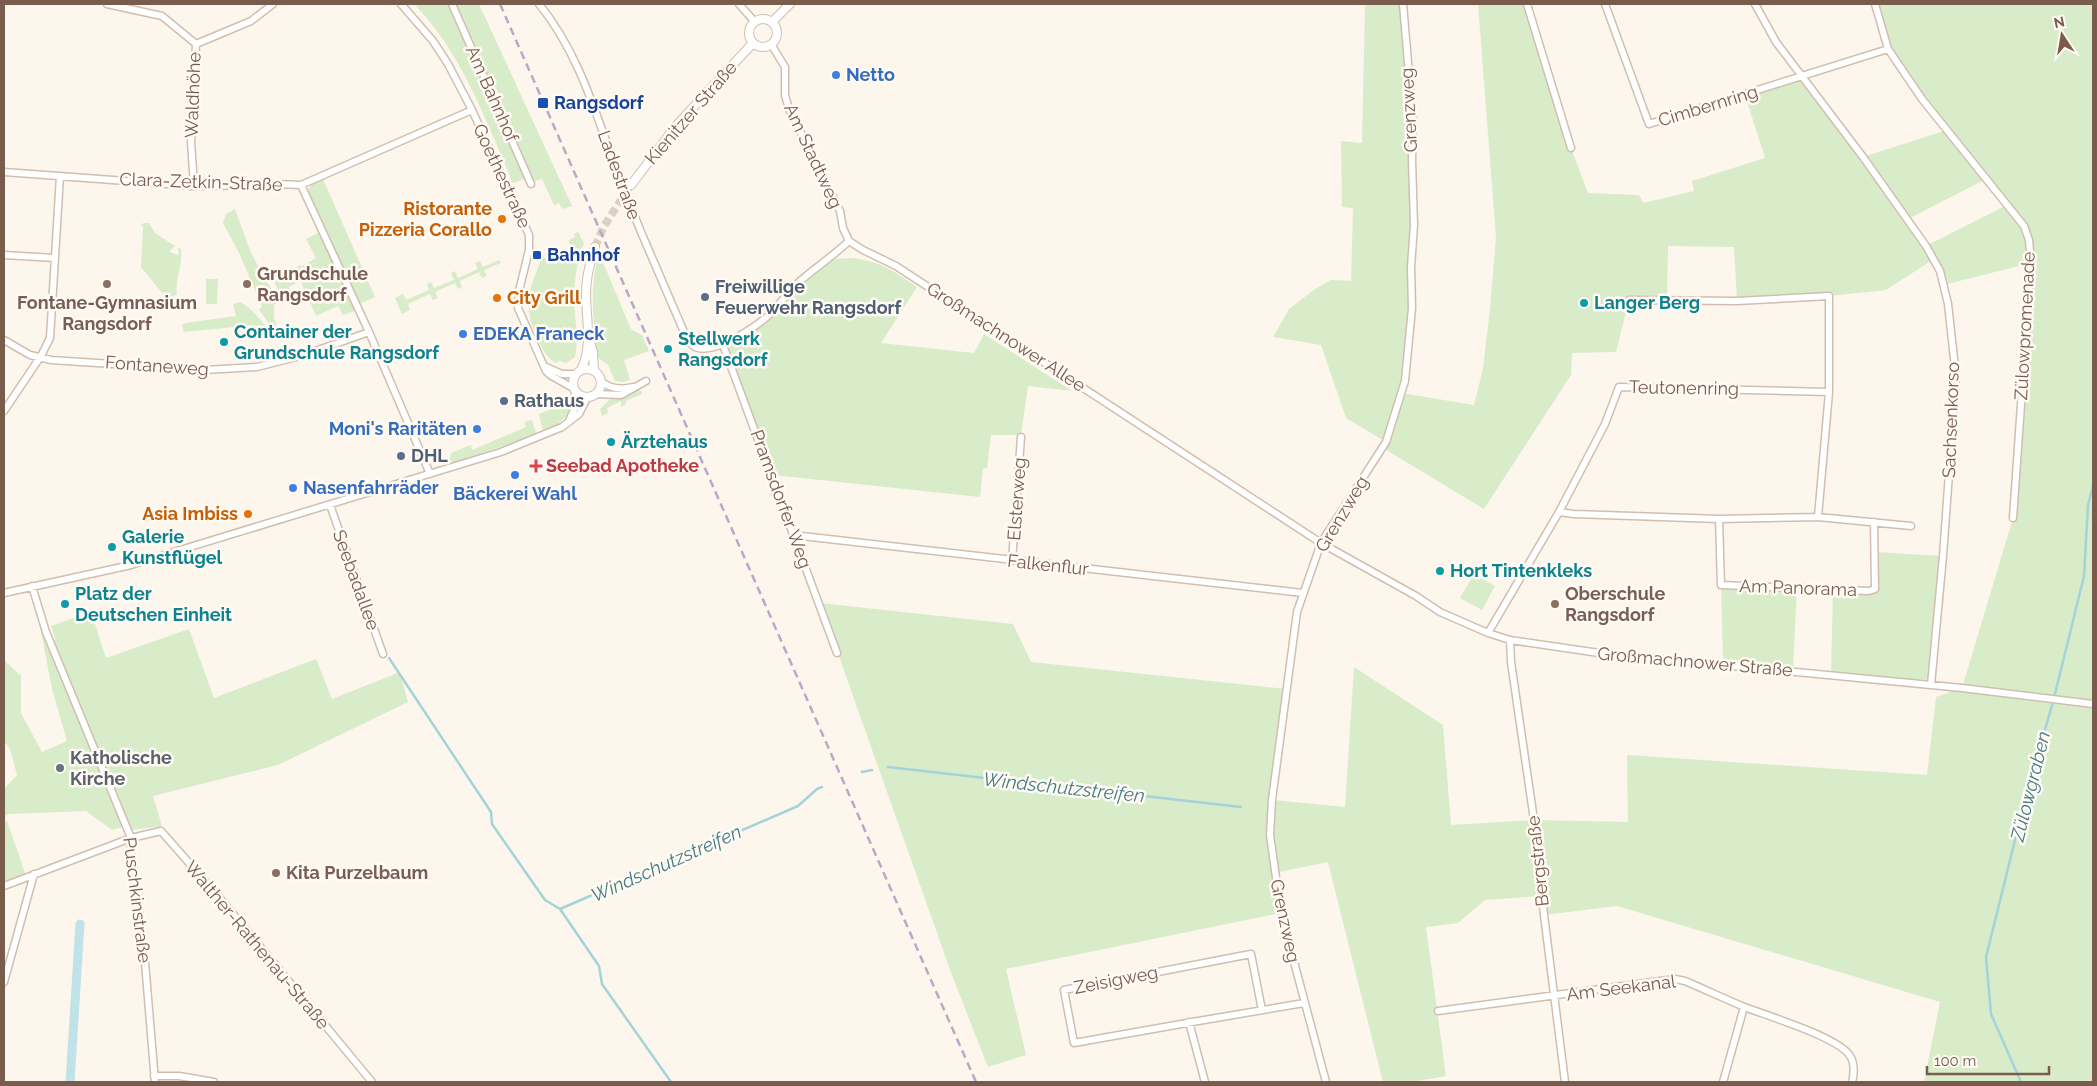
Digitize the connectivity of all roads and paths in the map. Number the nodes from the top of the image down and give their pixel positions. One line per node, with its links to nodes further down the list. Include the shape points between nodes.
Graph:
1 (107, 4): 16 (street, Waldhöhe, via 162,16)
2 (273, 4): 16 (street, via 251,20)
3 (401, 4): 20 (street, Goethestraße, via 433,41)
4 (452, 4): 24 (street, Am Bahnhof)
5 (539, 4): 36 (street, Ladestraße, bridge, via 556,27 592,100 640,232 687,339 696,347)
6 (739, 4): 13 (street)
7 (790, 4): 14 (street)
8 (1403, 4): 60 (street, Grenzweg, via 1413,121 1414,225 1412,308 1405,380 1383,448)
9 (1527, 4): 21 (street)
10 (1605, 4): 19 (street, Cimbernring, via 1649,124)
11 (1755, 4): 19 (street, Sachsenkorso, via 1776,42)
12 (1875, 4): 18 (street, Zülowpromenade)
13 (754, 22): 14 (street, via 763,18); 15 (street, via 749,34)
14 (772, 22): 17 (street, via 777,35)
15 (753, 43): 17 (street, via 760,47); 26 (street, Kienitzer Straße, via 676,126)
16 (196, 44): 27 (street, Waldhöhe, via 191,142)
17 (771, 44): 28 (street, Am Stadtweg, via 785,67 786,101 840,211)
18 (1888, 49): 19 (street, Cimbernring); 55 (street, Zülowpromenade, via 1922,99 2024,226 2029,240 2031,263)
19 (1802, 76): 69 (street, Sachsenkorso, via 1926,246 1940,271 1948,304 1956,376)
20 (472, 110): 25 (street, Clara-Zetkin-Straße); 38 (street, Goethestraße, via 529,235 518,308)
21 (1571, 148)
22 (4, 172): 23 (street, Clara-Zetkin-Straße)
23 (60, 176): 27 (street, Clara-Zetkin-Straße); 31 (street)
24 (531, 184)
25 (301, 185): 27 (street, Clara-Zetkin-Straße); 33 (street)
26 (631, 185)
27 (194, 186)
28 (849, 241): 36 (street, via 800,281 770,314); 60 (street, Großmachnower Allee, via 896,266)
29 (595, 247): 35 (street, via 587,277)
30 (4, 255): 31 (street)
31 (55, 258): 37 (street, via 50,338)
32 (1629, 300): 45 (street, via 1737,301 1829,296)
33 (369, 332): 37 (street, Fontaneweg, via 304,355 257,367 206,370 51,360); 51 (street)
34 (4, 340): 37 (street, Fontaneweg, via 30,355)
35 (589, 340): 39 (street); 40 (street)
36 (723, 345): 59 (street, Pramsdorfer Weg)
37 (41, 356): 48 (street)
38 (543, 365): 40 (street, via 562,374); 44 (street, Goethestraße, via 550,375)
39 (594, 371): 40 (street); 41 (street)
40 (578, 372): 44 (street, via 572,380)
41 (601, 381): 43 (street, via 622,390); 46 (street)
42 (646, 381): 43 (street)
43 (639, 385): 46 (street, via 621,395)
44 (574, 390): 47 (street); 49 (street, via 575,407)
45 (1829, 392): 53 (street, Teutonenring, via 1618,387 1605,424); 54 (street)
46 (596, 394): 47 (street)
47 (587, 398): 49 (street, Seebadallee, via 579,414)
48 (4, 411)
49 (568, 422): 51 (street, Seebadallee, via 542,437)
50 (1021, 437): 61 (street, Elsterweg)
51 (430, 474): 52 (street, Seebadallee)
52 (330, 506): 62 (street, Seebadallee, via 131,565); 68 (street, Seebadallee)
53 (1559, 512): 56 (street); 65 (street, Teutonenring)
54 (1818, 517): 56 (street); 57 (street)
55 (2013, 518)
56 (1719, 519): 57 (street, Am Panorama, via 1720,585 1869,591 1875,589)
57 (1874, 522): 58 (street)
58 (1911, 526)
59 (794, 535): 61 (street, Falkenflur); 67 (street, Pramsdorfer Weg)
60 (1321, 543): 64 (street, Grenzweg); 65 (street, Großmachnower Straße, via 1440,612)
61 (1012, 561): 64 (street, Falkenflur)
62 (32, 586): 63 (street, Seebadallee); 71 (street, Puschkinstraße, via 46,632)
63 (4, 593)
64 (1303, 593): 76 (street, Grenzweg, via 1297,612 1270,835 1280,913)
65 (1488, 633): 66 (street, Großmachnower Straße)
66 (1510, 640): 69 (street, Großmachnower Straße, via 1617,655); 75 (street, Bergstraße, via 1510,662 1534,820)
67 (837, 653)
68 (383, 654)
69 (1931, 685): 70 (street, Großmachnower Straße)
70 (2093, 704)
71 (131, 838): 72 (street); 81 (street, Puschkinstraße); 83 (street, Walther-Rathenau-Straße, via 161,831)
72 (34, 874): 73 (street); 74 (street)
73 (4, 886)
74 (4, 982)
75 (1553, 996): 77 (street, Am Seekanal, via 1675,979); 79 (street, Am Seekanal); 86 (street, Bergstraße)
76 (1304, 1004): 78 (street, Zeisigweg); 85 (street, Grenzweg)
77 (1744, 1007): 87 (street); 88 (street, Am Seekanal, via 1788,1022 1842,1049 1850,1056 1854,1075)
78 (1262, 1010): 80 (street, Zeisigweg); 80 (street, Zeisigweg, via 1251,954 1064,990 1074,1043)
79 (1438, 1011)
80 (1189, 1022): 84 (street)
81 (154, 1079): 82 (street, via 179,1076)
82 (214, 1082)
83 (372, 1082)
84 (1205, 1082)
85 (1326, 1082)
86 (1565, 1082)
87 (1723, 1082)
88 (1852, 1082)

